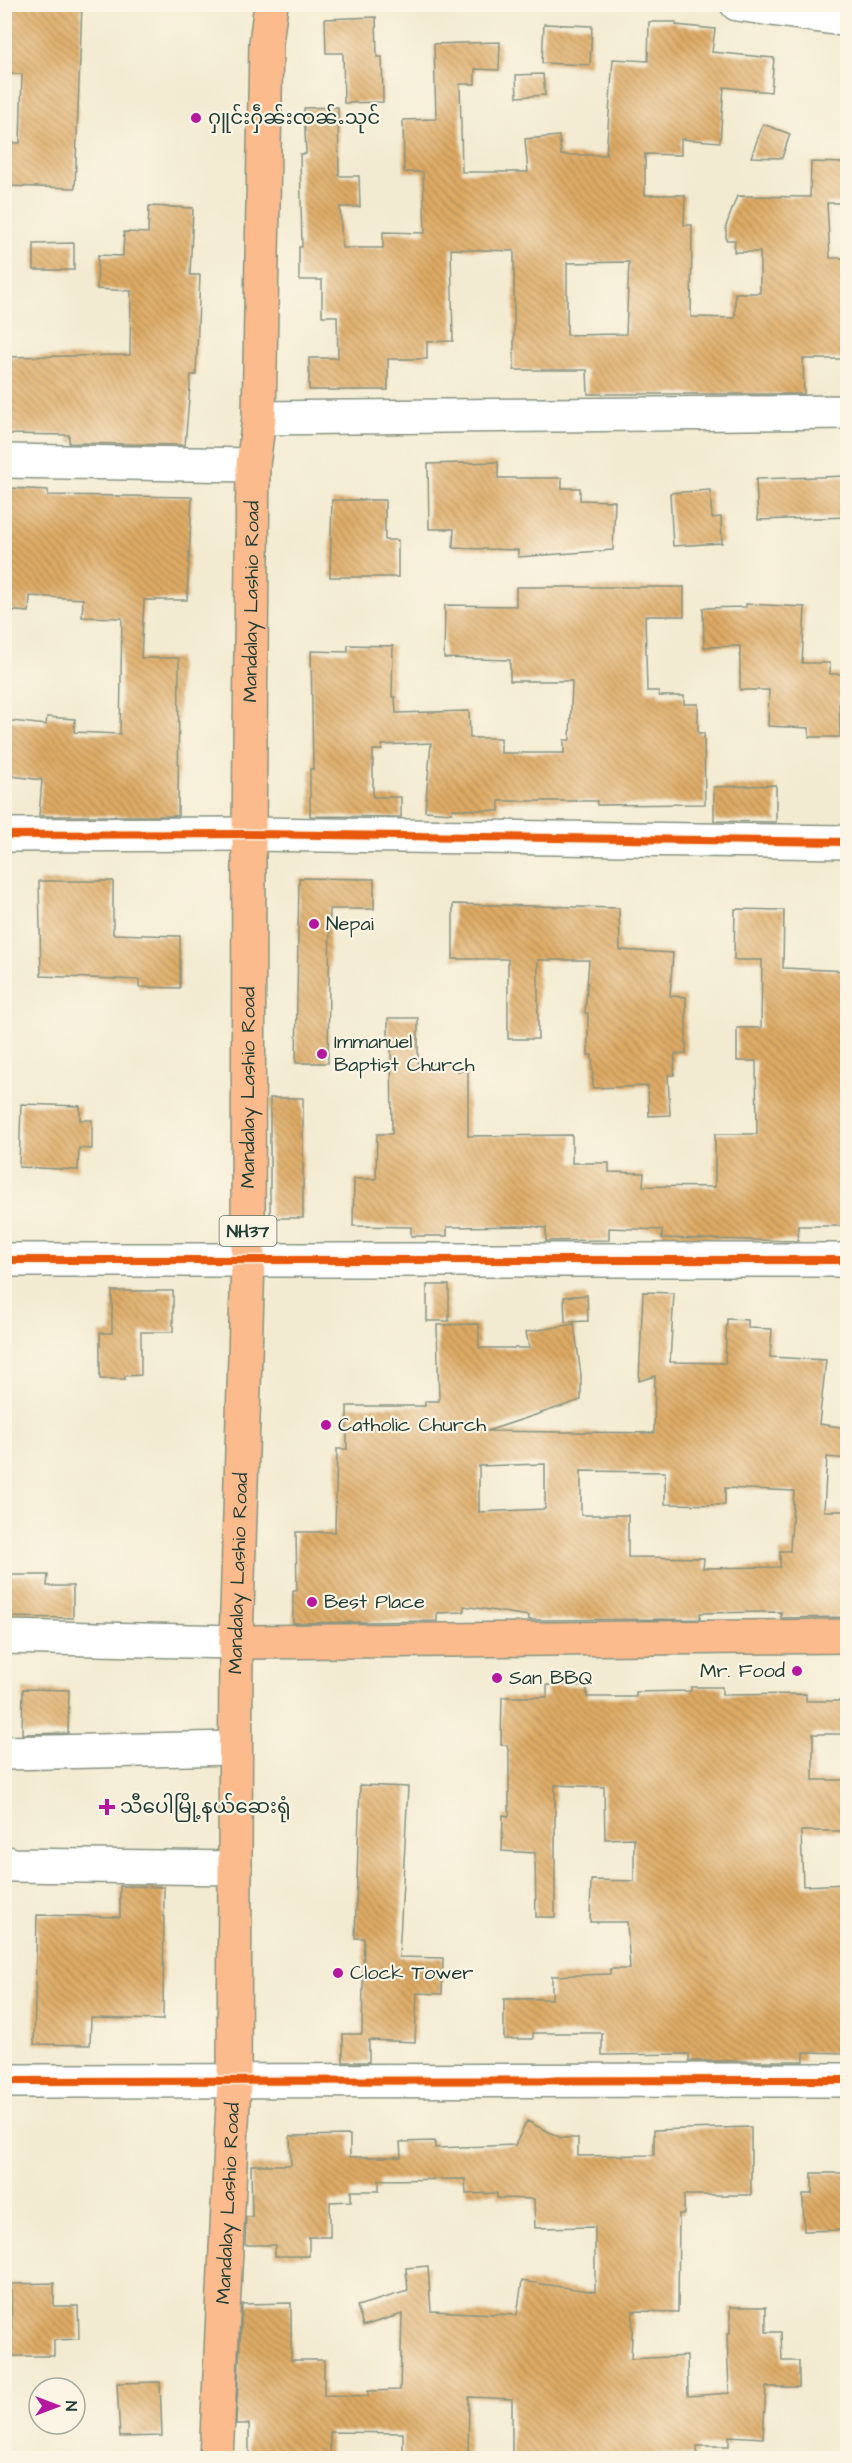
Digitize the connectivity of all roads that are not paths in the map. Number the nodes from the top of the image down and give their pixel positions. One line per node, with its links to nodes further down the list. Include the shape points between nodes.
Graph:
1 (271, 4): 5 (main road, Mandalay Lashio Road / NH37, via 266,43)
2 (737, 4): 3 (street)
3 (848, 20)
4 (848, 412): 5 (street)
5 (259, 418): 7 (main road, Mandalay Lashio Road / NH37)
6 (4, 461): 7 (street)
7 (254, 465): 8 (main road, Mandalay Lashio Road / NH37)
8 (249, 834): 9 (street); 10 (street); 12 (main road, Mandalay Lashio Road / NH37)
9 (4, 835)
10 (848, 842)
11 (4, 1260): 12 (street)
12 (248, 1260): 13 (street); 16 (main road, Mandalay Lashio Road / NH37)
13 (848, 1260)
14 (848, 1636): 16 (main road)
15 (4, 1637): 16 (street)
16 (236, 1642): 17 (main road, Mandalay Lashio Road / NH37)
17 (235, 1748): 18 (street); 20 (main road, Mandalay Lashio Road / NH37)
18 (4, 1753)
19 (4, 1862): 20 (street)
20 (235, 1868): 23 (main road, Mandalay Lashio Road / NH37)
21 (848, 2080): 23 (street)
22 (4, 2081): 23 (street)
23 (234, 2082): 24 (main road, Mandalay Lashio Road / NH37)
24 (216, 2458)

